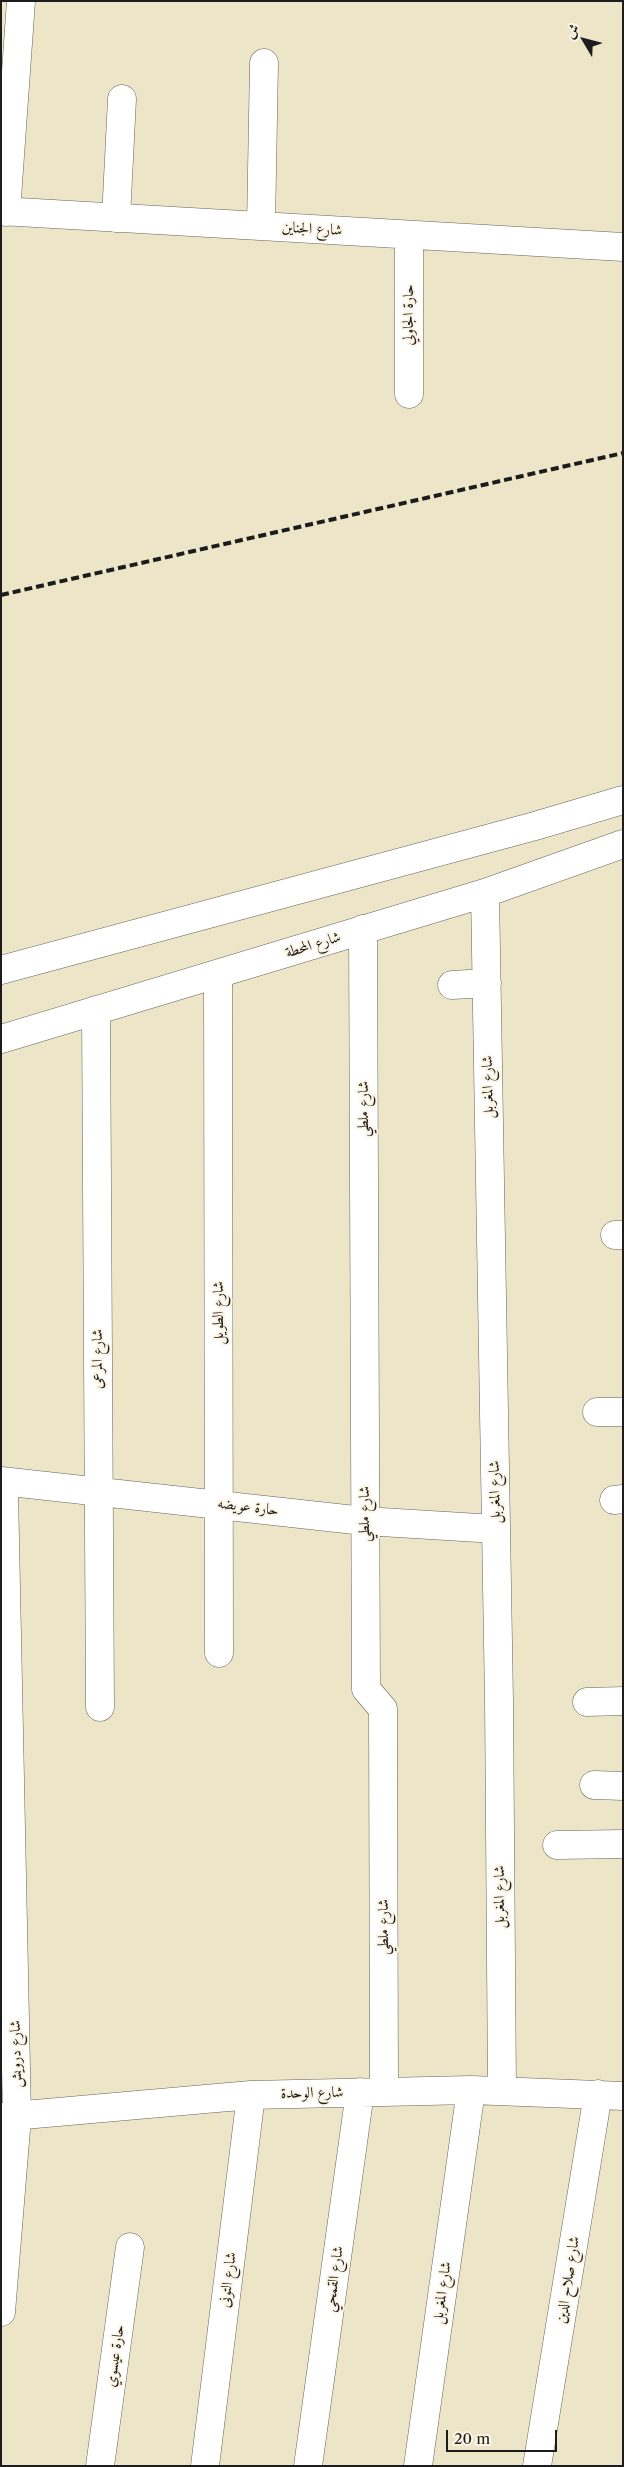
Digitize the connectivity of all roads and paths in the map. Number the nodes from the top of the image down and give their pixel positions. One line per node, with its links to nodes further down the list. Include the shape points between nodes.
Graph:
1 (21, 1): 4 (street)
2 (264, 63): 6 (street)
3 (122, 99): 5 (street)
4 (4, 211): 5 (street, شارع الجناين)
5 (116, 218): 6 (street, شارع الجناين)
6 (261, 226): 7 (street, شارع الجناين)
7 (409, 235): 8 (street, شارع الجناين); 9 (street, حارة الجاولي)
8 (623, 247)
9 (409, 394)
10 (623, 800): 14 (street)
11 (623, 844): 12 (street, شارع المحطة)
12 (485, 893): 13 (street, شارع المحطة); 16 (street, شارع المغربل)
13 (363, 929): 15 (street, شارع المحطة); 23 (street, شارع ملطي)
14 (1, 970)
15 (218, 974): 18 (street, شارع المحطة); 22 (street, شارع الطويل)
16 (487, 983): 17 (street); 24 (street, شارع المغربل)
17 (452, 985)
18 (96, 1010): 19 (street, شارع المحطة); 21 (street, شارع المرعى)
19 (1, 1039)
20 (1, 1482): 21 (street, حارة عويضه); 31 (street, شارع درويش, via 4,1491)
21 (98, 1490): 22 (street, حارة عويضه); 28 (street, شارع المرعى)
22 (220, 1504): 23 (street, حارة عويضه); 25 (street, شارع الطويل)
23 (364, 1521): 24 (street, حارة عويضه); 37 (street, شارع ملطي, via 366,1689 383,1709)
24 (496, 1529): 36 (street, شارع المغربل)
25 (220, 1653)
26 (623, 1701): 27 (street)
27 (587, 1702)
28 (100, 1707)
29 (594, 1785): 30 (street)
30 (623, 1786)
31 (6, 1822): 34 (street, شارع درويش)
32 (557, 1844): 33 (street)
33 (623, 1844)
34 (7, 1932): 40 (street, شارع درويش)
35 (471, 2090): 36 (street, شارع الوحدة); 37 (street, شارع الوحدة); 46 (street, شارع المغربل)
36 (502, 2091): 39 (street, شارع الوحدة)
37 (372, 2092): 38 (street, شارع الوحدة); 45 (street, شارع القمحي)
38 (251, 2095): 40 (street, شارع الوحدة); 44 (street, شارع التونى)
39 (611, 2095): 47 (street, شارع صلاح الدين)
40 (9, 2117): 42 (street, شارع درويش)
41 (130, 2246): 43 (street, حارة عيسوي)
42 (1, 2312)
43 (100, 2466)
44 (205, 2466)
45 (308, 2466)
46 (418, 2466)
47 (537, 2466)

